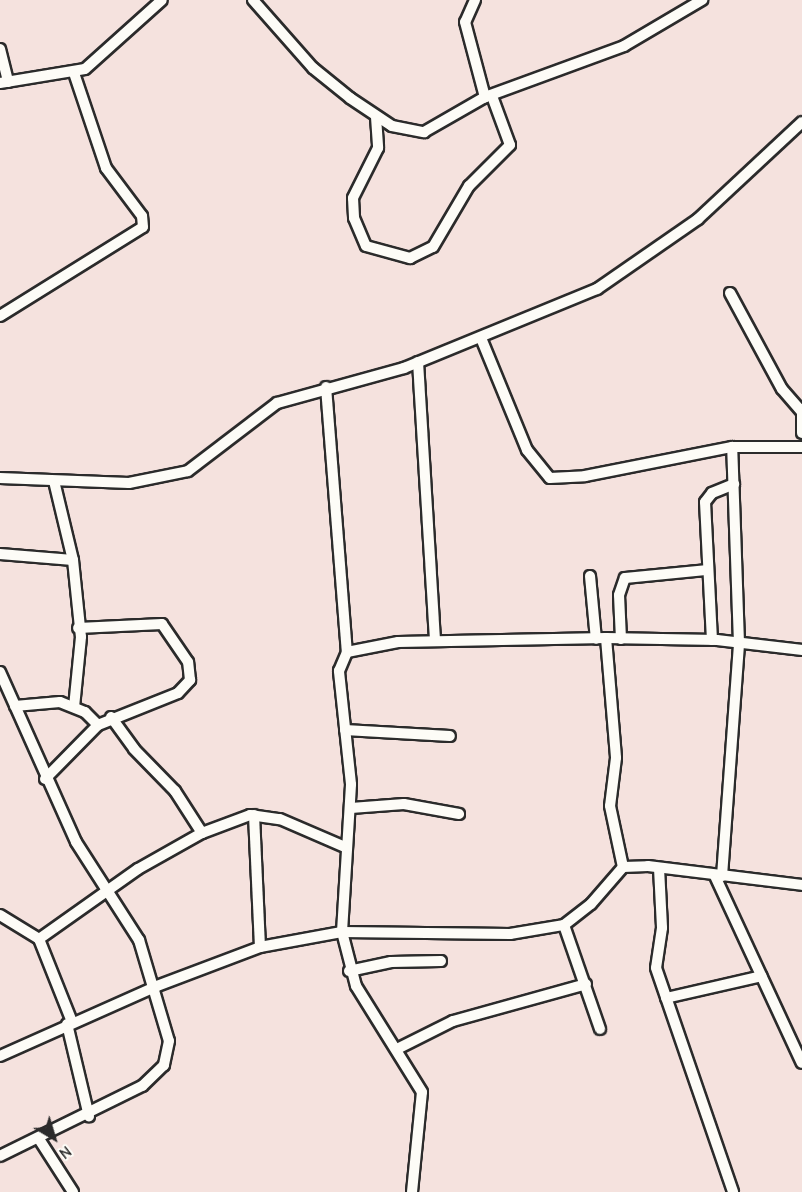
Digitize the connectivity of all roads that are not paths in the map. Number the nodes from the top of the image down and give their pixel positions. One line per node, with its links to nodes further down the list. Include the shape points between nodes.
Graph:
1 (162, 0): 7 (street, via 101,57)
2 (253, 0): 10 (street, via 313,68)
3 (475, 0): 9 (street, via 465,22)
4 (702, 0): 5 (street)
5 (686, 4): 9 (street, via 588,63)
6 (0, 49): 8 (street)
7 (74, 73): 8 (street); 13 (street, via 106,168 142,216 144,227)
8 (4, 82)
9 (489, 96): 10 (street, via 424,132); 10 (street, via 510,145 469,186 433,247 410,258 366,246 354,218 352,198 378,148)
10 (376, 117)
11 (802, 122): 14 (street, via 754,172 646,259 597,290)
12 (730, 293): 17 (street, via 782,389)
13 (0, 316)
14 (481, 338): 15 (street); 19 (street, via 527,450 550,478 585,476)
15 (418, 362): 16 (street); 31 (street)
16 (326, 387): 22 (street, via 278,403 220,452 172,478 129,483); 35 (street)
17 (802, 410): 18 (street)
18 (802, 433)
19 (732, 447): 20 (street); 23 (street)
20 (802, 447)
21 (0, 478): 22 (street)
22 (54, 481): 25 (street)
23 (734, 484): 26 (street, via 712,493 705,502); 33 (street)
24 (0, 554): 25 (street)
25 (73, 560): 28 (street)
26 (706, 570): 30 (street, via 625,578 619,595); 32 (street)
27 (590, 576): 29 (street)
28 (78, 628): 38 (street); 39 (street, via 162,624 188,662 190,680 178,693)
29 (601, 638): 30 (street); 31 (street); 49 (street, via 616,758 610,806)
30 (621, 639): 32 (street)
31 (435, 640): 35 (street)
32 (712, 640): 33 (street)
33 (740, 643): 34 (street); 51 (street)
34 (802, 651)
35 (347, 652): 41 (street, via 339,671)
36 (0, 672): 37 (street)
37 (15, 706): 38 (street, via 50,700); 43 (street)
38 (74, 707): 40 (street)
39 (111, 717): 40 (street); 47 (street, via 134,749 175,791)
40 (98, 725): 43 (street)
41 (345, 730): 42 (street); 44 (street)
42 (450, 736)
43 (45, 779): 53 (street)
44 (351, 808): 45 (street, via 404,804); 48 (street)
45 (459, 814)
46 (254, 815): 47 (street); 48 (street, via 280,819); 58 (street)
47 (202, 833): 53 (street)
48 (345, 847): 56 (street)
49 (623, 867): 50 (street); 55 (street, via 591,904)
50 (659, 868): 51 (street); 64 (street, via 662,928 656,968)
51 (719, 876): 52 (street); 61 (street)
52 (802, 885)
53 (104, 891): 57 (street); 63 (street, via 139,940)
54 (0, 915): 57 (street)
55 (564, 925): 56 (street, via 525,933); 62 (street)
56 (342, 932): 58 (street); 60 (street)
57 (39, 939): 65 (street)
58 (260, 947): 63 (street)
59 (441, 961): 60 (street)
60 (349, 971): 67 (street)
61 (762, 976): 64 (street); 69 (street)
62 (586, 984): 66 (street); 67 (street, via 453,1021)
63 (157, 986): 65 (street); 70 (street, via 156,1003 169,1041 164,1065 142,1086)
64 (666, 998): 75 (street)
65 (69, 1023): 68 (street); 70 (street)
66 (600, 1029)
67 (399, 1048): 74 (street, via 422,1092)
68 (0, 1056)
69 (802, 1064)
70 (89, 1116): 71 (street)
71 (39, 1139): 72 (street); 73 (street)
72 (0, 1156)
73 (73, 1192)
74 (412, 1192)
75 (733, 1192)

